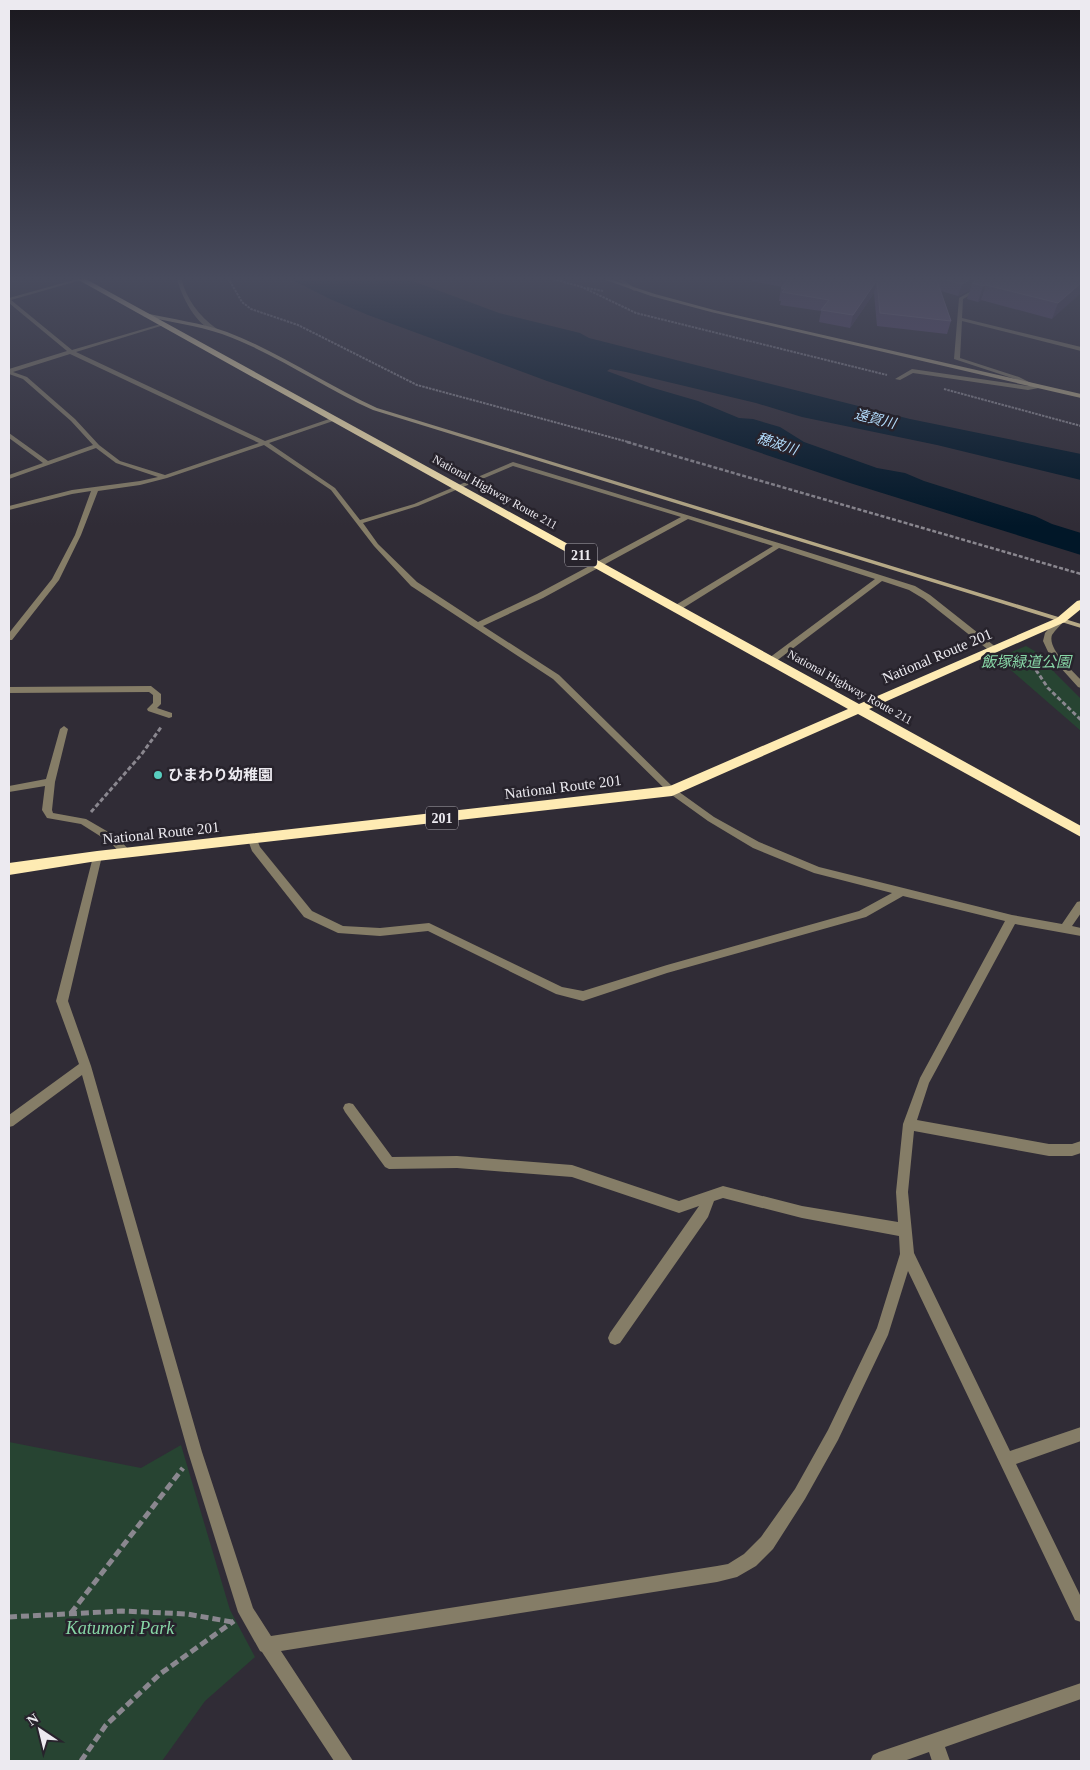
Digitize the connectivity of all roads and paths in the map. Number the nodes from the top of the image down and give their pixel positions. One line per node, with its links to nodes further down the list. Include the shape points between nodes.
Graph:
1 (44, 361): 10 (street)
2 (88, 361): 19 (street)
3 (228, 361): 16 (highway, National Highway Route 211 / 211)
4 (281, 361): 35 (street, via 374,409)
5 (369, 361): 31 (path, via 417,385 689,459)
6 (826, 361): 11 (path)
7 (928, 361): 12 (street)
8 (962, 361): 12 (street)
9 (9, 365): 10 (street)
10 (11, 371): 20 (street, via 25,378)
11 (899, 379): 13 (street, via 912,371 1028,388)
12 (1029, 384): 13 (street)
13 (1041, 387): 15 (street)
14 (937, 388): 17 (path)
15 (1081, 396)
16 (334, 419): 19 (street); 24 (highway, National Highway Route 211 / 211)
17 (1081, 426)
18 (9, 435): 21 (street)
19 (265, 443): 23 (street); 28 (street, via 333,489)
20 (97, 446): 21 (street); 23 (street, via 118,462)
21 (47, 463): 22 (street)
22 (9, 477)
23 (165, 478): 25 (street)
24 (459, 488): 27 (street, via 513,464); 28 (street); 30 (highway, National Highway Route 211 / 211)
25 (95, 489): 26 (street); 38 (street, via 78,535 55,580)
26 (9, 508)
27 (687, 517): 29 (street); 30 (street)
28 (359, 522): 36 (street, via 376,545 414,584)
29 (780, 545): 32 (street); 34 (street)
30 (599, 565): 34 (highway, National Highway Route 211 / 211); 36 (street)
31 (1081, 574)
32 (881, 578): 39 (street, via 912,588 927,597); 40 (street)
33 (1081, 603): 35 (highway, National Route 201 / 201)
34 (677, 608): 40 (highway, National Highway Route 211 / 211)
35 (1066, 617): 37 (street); 39 (highway, National Route 201 / 201); 42 (street, via 1049,633 1047,642)
36 (476, 626): 50 (street, via 556,677)
37 (1081, 626)
38 (9, 638)
39 (994, 650): 44 (highway, National Route 201 / 201)
40 (772, 660): 44 (highway, National Highway Route 211 / 211)
41 (1032, 664): 46 (path, via 1050,693)
42 (1081, 685)
43 (9, 690): 45 (street, via 151,689 157,694 157,704 150,710)
44 (859, 708): 50 (highway, National Route 201 / 201); 52 (highway, National Highway Route 211 / 211)
45 (169, 715): 51 (path, via 141,755)
46 (1081, 720)
47 (64, 729): 48 (street)
48 (50, 782): 49 (street); 51 (street, via 47,810 50,816)
49 (9, 789)
50 (672, 791): 53 (highway, National Route 201 / 201); 57 (street, via 710,819 756,845 817,870)
51 (83, 821): 54 (street, via 114,840)
52 (1081, 832)
53 (253, 840): 54 (highway, National Route 201 / 201); 57 (street, via 255,848 308,914 333,926 342,930 380,932 429,927 560,991 583,996 862,914)
54 (126, 853): 55 (highway, National Route 201 / 201)
55 (97, 856): 56 (highway, National Route 201 / 201); 62 (street, via 62,1001)
56 (9, 869)
57 (901, 892): 59 (street)
58 (1081, 905): 60 (street)
59 (1012, 919): 60 (street); 65 (street, via 924,1082)
60 (1065, 928): 61 (street)
61 (1081, 932)
62 (85, 1066): 64 (street); 72 (street)
63 (349, 1108): 67 (street, via 389,1162 457,1162 572,1171 679,1206)
64 (9, 1122)
65 (909, 1124): 66 (street, via 1049,1150); 68 (street, via 902,1192)
66 (1081, 1148)
67 (710, 1196): 68 (street, via 723,1192 802,1212); 70 (street, via 703,1213)
68 (904, 1230): 69 (street)
69 (907, 1254): 73 (street); 79 (street, via 883,1330 833,1436 767,1543 750,1560 717,1574)
70 (615, 1338)
71 (1081, 1434): 73 (street)
72 (195, 1452): 74 (street); 75 (path)
73 (1006, 1460): 76 (street)
74 (246, 1612): 78 (path); 79 (street)
75 (70, 1614): 77 (path); 78 (path, via 132,1611 187,1614)
76 (1081, 1614)
77 (9, 1617)
78 (232, 1622): 82 (path, via 160,1674 106,1724)
79 (266, 1644): 83 (street)
80 (1081, 1691): 81 (street)
81 (934, 1742): 84 (street); 85 (street)
82 (81, 1761)
83 (344, 1761)
84 (879, 1761)
85 (941, 1761)

